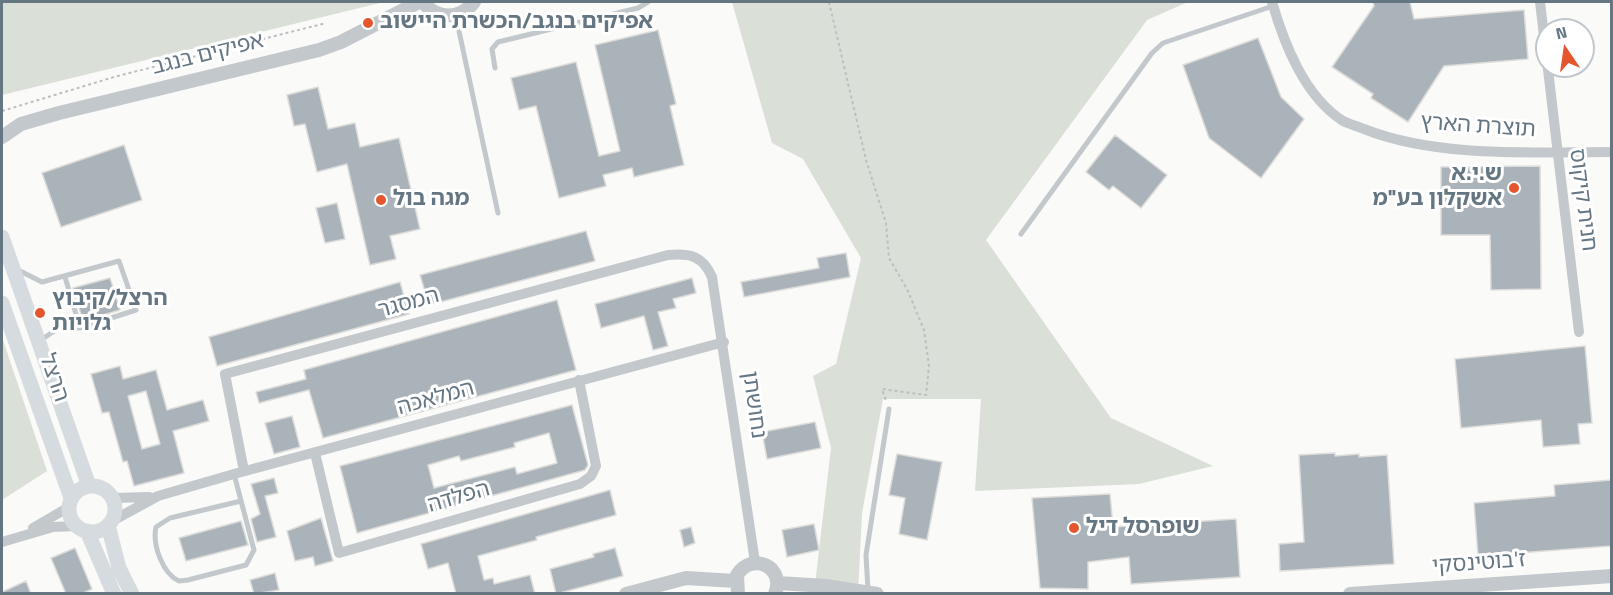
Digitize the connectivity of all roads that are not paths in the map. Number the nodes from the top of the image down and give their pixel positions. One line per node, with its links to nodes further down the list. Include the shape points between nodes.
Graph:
1 (421, 2): 6 (street, via 438,14); 8 (street, אפיקים בנגב, via 319,50 59,113 21,124)
2 (474, 2): 6 (street)
3 (648, 2): 7 (lane, via 638,8 498,42 492,49)
4 (1540, 2): 9 (street, חנית קיקוס)
5 (1273, 4): 9 (street, תוצרת הארץ, via 1281,34 1312,92 1343,121 1428,147); 12 (lane, via 1163,44 1152,53)
6 (455, 15): 11 (lane)
7 (495, 68)
8 (2, 137)
9 (1556, 152): 10 (street, תוצרת הארץ); 19 (street, חנית קיקוס)
10 (1611, 153)
11 (498, 213)
12 (1021, 234)
13 (2, 237): 15 (main road, הרצל)
14 (699, 258): 21 (street, נחושתן, via 712,277); 25 (street, המסגר, via 686,253 668,255 225,374)
15 (13, 267): 16 (lane, via 42,282); 20 (main road, הרצל)
16 (65, 277): 18 (lane); 18 (lane, via 119,261 136,310)
17 (2, 303): 30 (main road, הרצל)
18 (80, 328): 20 (lane, via 60,327)
19 (1579, 332)
20 (40, 341): 26 (main road, הרצל)
21 (724, 342): 22 (street, המלאכה); 35 (street, נחושתן)
22 (579, 380): 24 (street, המלאכה); 24 (street, הפלדה, via 596,466 580,484 339,553)
23 (889, 409): 39 (lane, via 866,555)
24 (315, 453): 25 (street, המלאכה)
25 (239, 472): 27 (street, המלאכה); 29 (lane)
26 (89, 486): 28 (main road, via 103,488); 30 (main road, via 79,490)
27 (158, 496): 28 (street, המלאכה); 31 (street, המלאכה)
28 (113, 498): 31 (main road, via 115,514)
29 (241, 501): 29 (lane, via 254,550 246,564 179,581 166,572 154,535 156,527 170,518)
30 (70, 503): 32 (main road, via 72,521); 33 (street)
31 (110, 523): 32 (main road, via 98,531); 42 (main road, via 119,568)
32 (82, 529): 33 (street, via 53,527); 41 (main road)
33 (20, 535): 34 (street)
34 (2, 542)
35 (755, 562): 37 (street, via 740,570); 38 (street, via 771,568)
36 (1611, 576): 40 (street, ז'בוטינסקי)
37 (736, 587): 43 (street, via 686,578)
38 (777, 588): 39 (street)
39 (871, 593)
40 (1373, 593): 44 (street, ז'בוטינסקי)
41 (114, 594)
42 (132, 594)
43 (626, 594)
44 (1350, 594)

